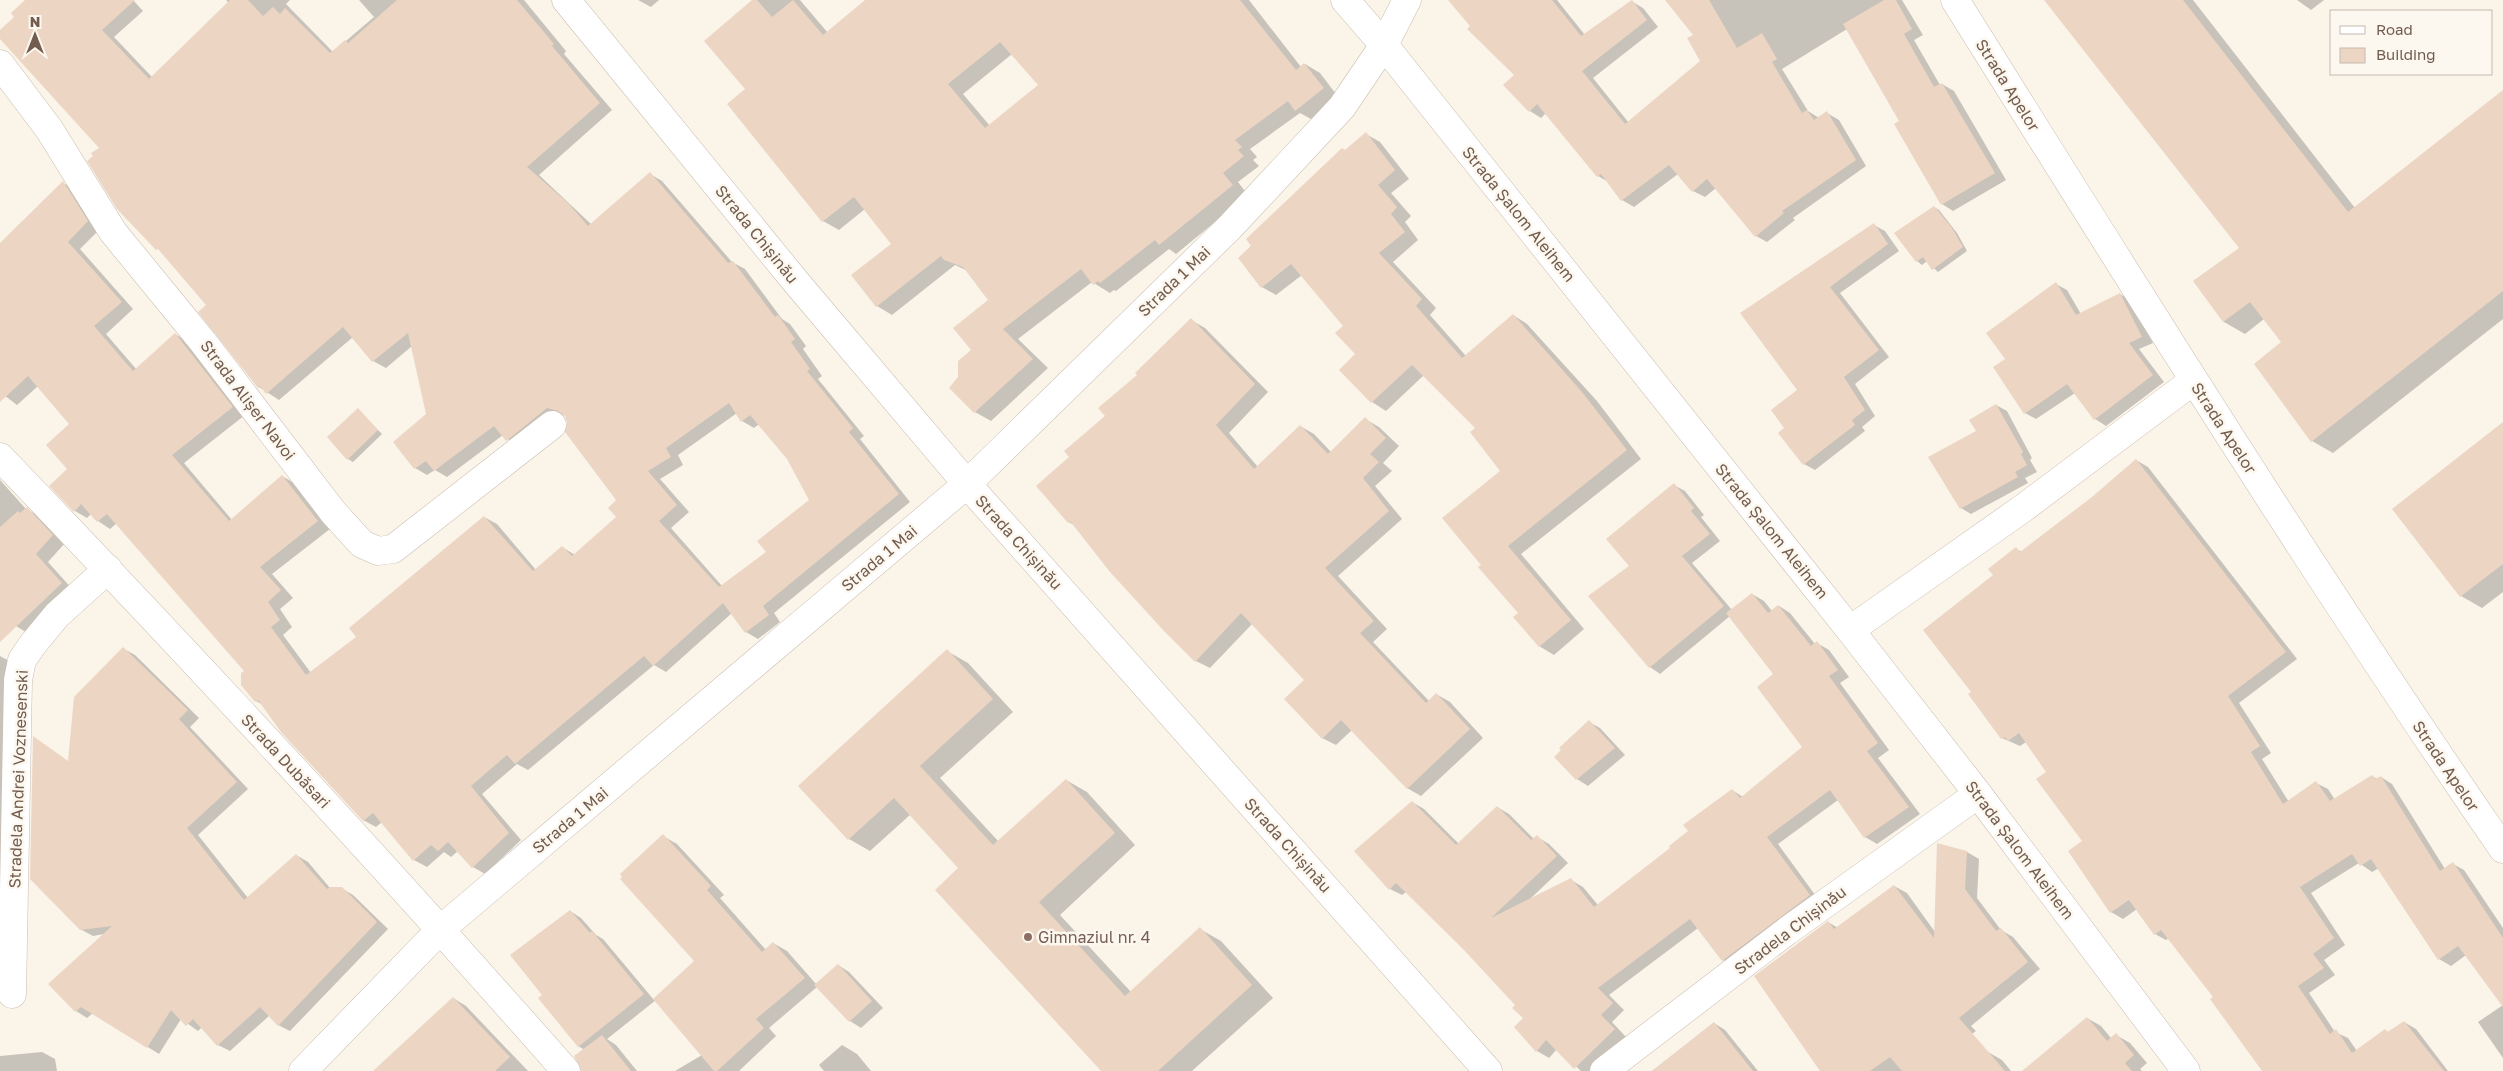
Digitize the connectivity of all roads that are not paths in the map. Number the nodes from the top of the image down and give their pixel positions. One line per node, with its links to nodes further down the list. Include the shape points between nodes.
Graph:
1 (566, 0): 10 (street, Strada Chișinău, via 796,282)
2 (1345, 0): 5 (street, Strada Șalom Aleihem)
3 (1407, 0): 5 (street, Strada 1 Mai)
4 (1955, 0): 7 (street, Strada Apelor)
5 (1384, 45): 10 (street, Strada 1 Mai, via 1342,107 1230,227); 12 (street, Strada Șalom Aleihem)
6 (0, 64): 8 (street, Strada Alișer Navoi, via 49,129 113,232 362,544 378,551 393,549)
7 (2193, 381): 12 (street, via 2022,509); 14 (street, Strada Apelor)
8 (552, 425)
9 (0, 457): 11 (street, Strada Dubăsari)
10 (967, 484): 15 (street, Strada 1 Mai); 19 (street, Strada Chișinău)
11 (108, 569): 15 (street, Strada Dubăsari); 16 (street, Stradela Andrei Voznesenski, via 57,615 22,660 18,680)
12 (1850, 630): 13 (street, Strada Șalom Aleihem)
13 (1978, 794): 20 (street, Stradela Chișinău, via 1787,931); 21 (street, Strada Șalom Aleihem)
14 (2503, 849)
15 (441, 929): 17 (street, Strada 1 Mai); 18 (street, Strada Dubăsari)
16 (12, 994)
17 (303, 1071)
18 (566, 1071)
19 (1488, 1071)
20 (1604, 1071)
21 (2186, 1071)

